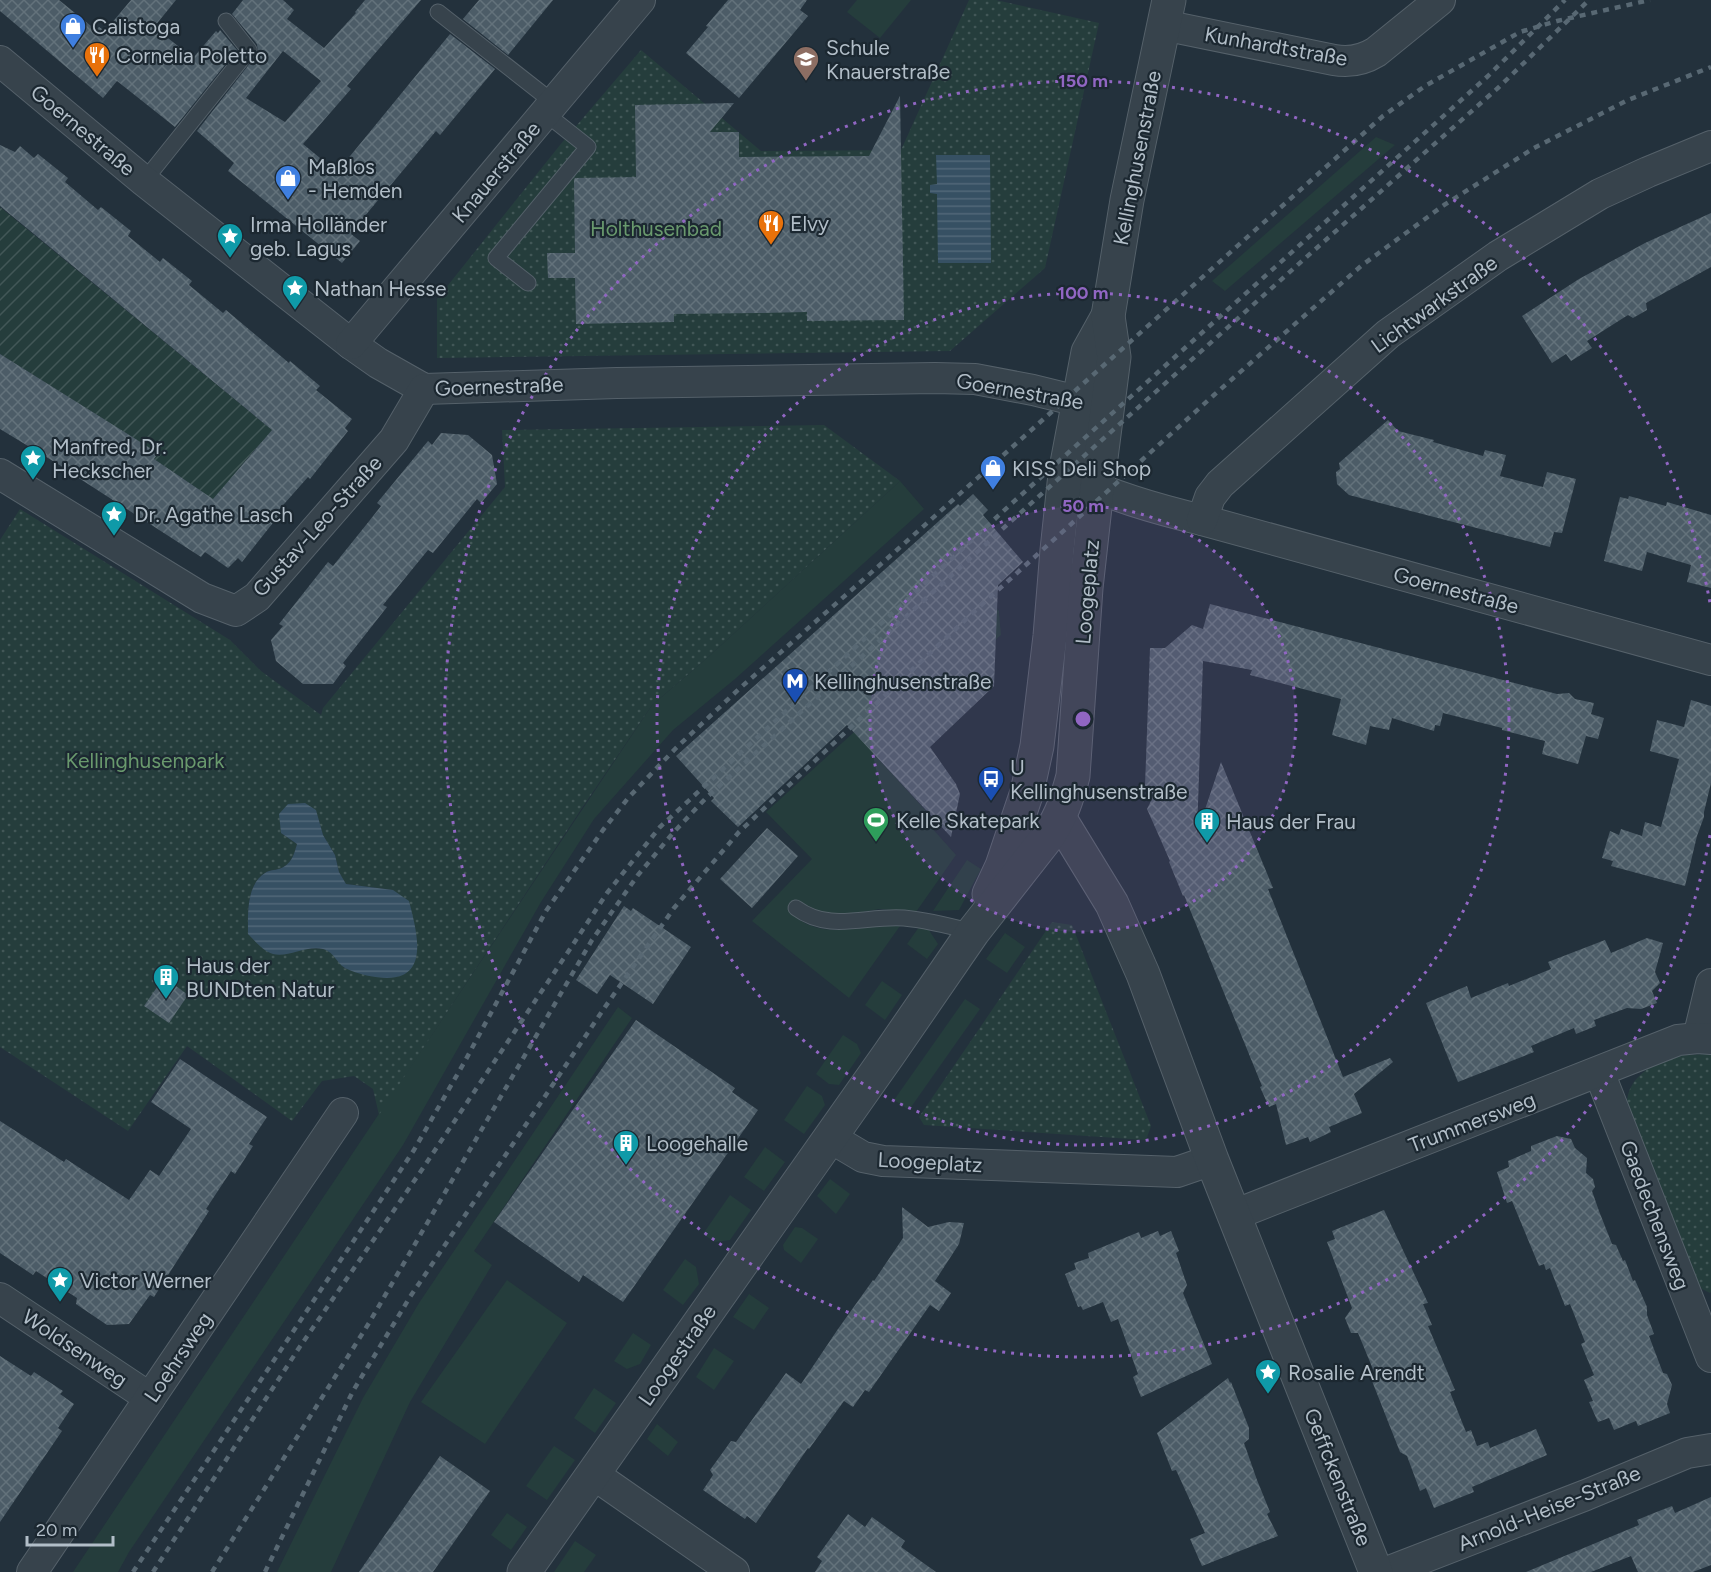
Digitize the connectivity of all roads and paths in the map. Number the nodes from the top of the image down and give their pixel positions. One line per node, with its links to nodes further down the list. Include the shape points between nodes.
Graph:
1 (640, 0): 7 (street, Knauerstraße)
2 (1440, 0): 4 (street, Kunhardtstraße, via 1369,57 1353,61 1334,60)
3 (438, 12): 7 (lane)
4 (1166, 12): 13 (street, Kellinghusenstraße, via 1127,200 1108,316 1088,352)
5 (226, 21): 9 (lane, via 249,50)
6 (0, 61): 9 (street, Goernestraße)
7 (549, 108): 10 (lane, via 588,147 496,258); 11 (street, Knauerstraße)
8 (1711, 146): 17 (street, Lichtwarkstraße, via 1600,194 1498,256 1388,334 1220,484 1210,497)
9 (144, 181): 11 (street, Goernestraße)
10 (528, 283)
11 (351, 344): 12 (street, Goernestraße)
12 (424, 389): 13 (street, Goernestraße, via 935,378 975,379); 14 (street, Gustav-Leo-Straße, via 394,440 257,597 236,611 202,598)
13 (1093, 405): 15 (street, Kellinghusenstraße); 16 (street, Kellinghusenstraße)
14 (0, 474)
15 (1065, 474): 16 (street, Goernestraße); 18 (street, Loogeplatz)
16 (1097, 489): 17 (street, Goernestraße); 20 (street, Loogeplatz)
17 (1202, 520): 19 (street, Goernestraße)
18 (1050, 636): 20 (street, Loogeplatz); 22 (street, Loogeplatz, via 1037,746 1027,792)
19 (1711, 660)
20 (1079, 695): 21 (street, Loogeplatz, via 1073,776)
21 (1060, 819): 22 (street, Loogeplatz); 30 (street, via 1112,904 1126,935)
22 (1025, 842): 24 (street, Loogeplatz)
23 (796, 908): 24 (lane, via 828,922 904,918)
24 (973, 932): 29 (street, Loogeplatz)
25 (1711, 984): 26 (street)
26 (1704, 1039): 27 (street, Trummersweg, via 1678,1040)
27 (1599, 1072): 31 (street, Trummersweg); 33 (street, Gaedechensweg)
28 (343, 1113): 34 (street, Loehrsweg)
29 (831, 1138): 30 (street, Loogeplatz, via 863,1157 883,1161 1177,1172); 36 (street, Loogestraße)
30 (1212, 1160): 31 (street)
31 (1234, 1215): 40 (street, Geffckenstraße)
32 (0, 1298): 34 (street, Woldsenweg)
33 (1711, 1358)
34 (150, 1398): 37 (street, Loehrsweg)
35 (1711, 1449): 41 (street, Arnold-Heise-Straße, via 1687,1453)
36 (593, 1474): 38 (street, Loogestraße); 39 (street)
37 (32, 1572)
38 (524, 1572)
39 (734, 1572)
40 (1376, 1572)
41 (1387, 1572)

